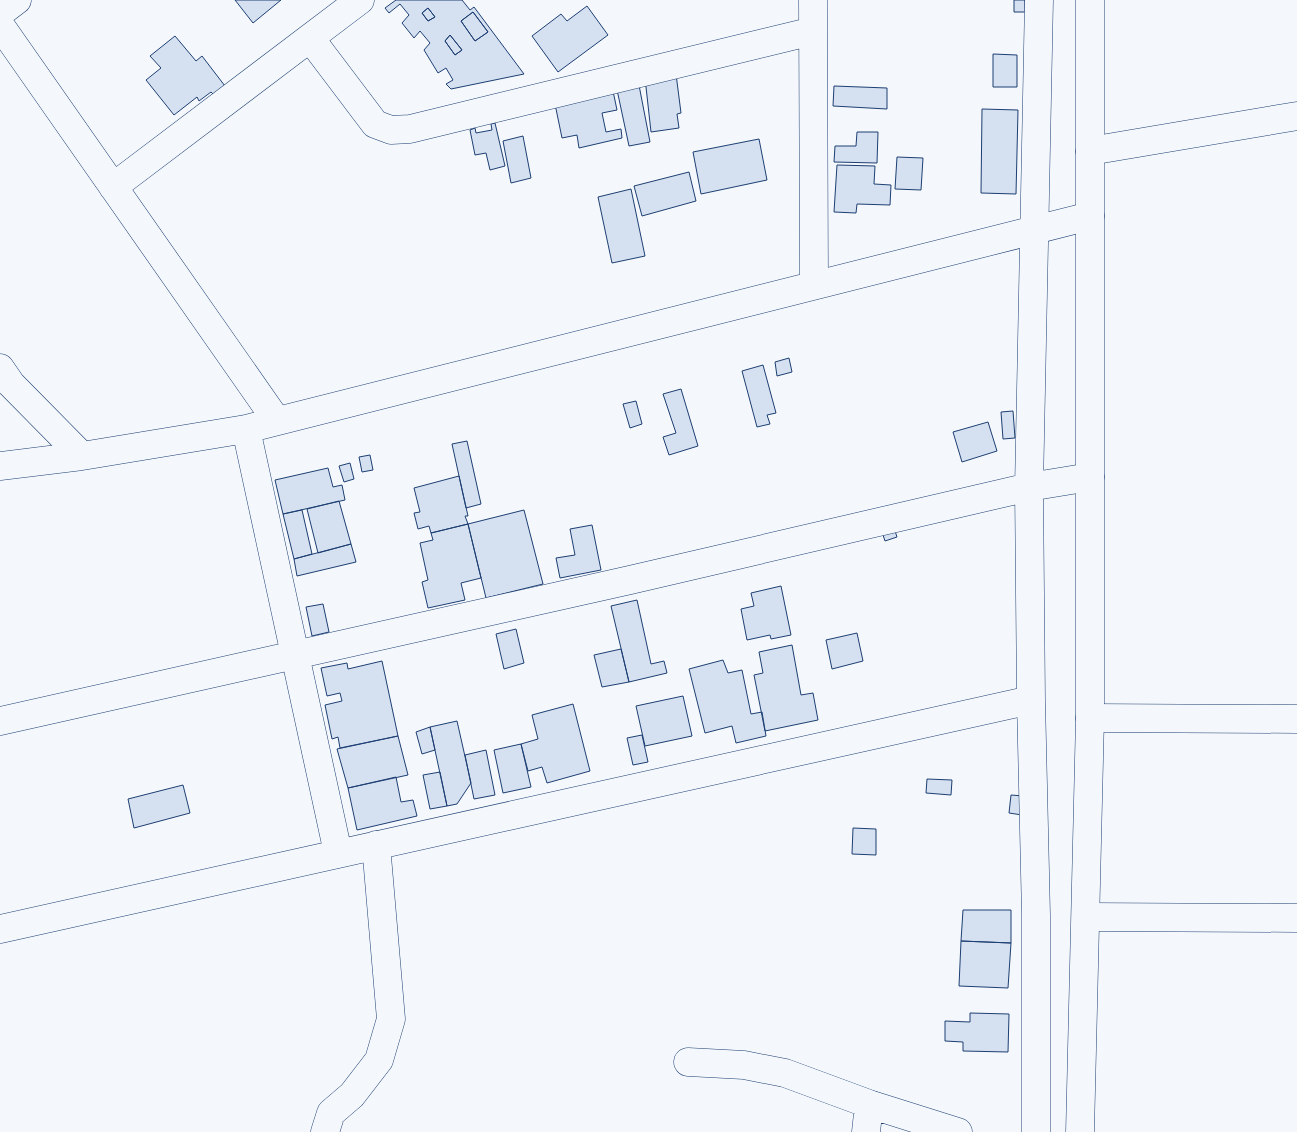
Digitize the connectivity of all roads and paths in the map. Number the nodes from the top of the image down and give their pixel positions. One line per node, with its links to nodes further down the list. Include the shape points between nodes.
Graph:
1 (17, 0): 6 (main road)
2 (360, 0): 9 (main road)
3 (813, 0): 8 (main road)
4 (1039, 0): 14 (main road)
5 (1090, 0): 11 (main road)
6 (0, 13)
7 (0, 25): 12 (main road)
8 (813, 31): 9 (main road, via 410,129 391,130 375,124); 15 (main road)
9 (310, 38): 12 (main road)
10 (1297, 116): 11 (main road)
11 (1090, 151): 13 (main road)
12 (114, 187): 17 (main road)
13 (1090, 216): 14 (main road); 21 (main road)
14 (1034, 230): 15 (main road); 22 (main road)
15 (814, 286): 17 (main road)
16 (0, 368): 19 (main road, via 11,384)
17 (277, 421): 18 (main road)
18 (246, 429): 19 (main road); 23 (main road)
19 (82, 456): 20 (main road)
20 (0, 466)
21 (1090, 477): 22 (main road); 25 (main road)
22 (1030, 487): 23 (main road); 24 (main road)
23 (295, 655): 27 (main road); 29 (main road)
24 (1031, 700): 28 (main road); 38 (main road, via 1036,915)
25 (1090, 718): 26 (main road); 30 (main road)
26 (1297, 719)
27 (0, 721)
28 (376, 845): 29 (main road); 35 (main road, via 391,1019 379,1060 352,1095 331,1113)
29 (338, 853): 32 (main road)
30 (1087, 917): 31 (main road); 39 (main road)
31 (1297, 918)
32 (0, 929)
33 (688, 1062): 34 (main road, via 744,1064 785,1073)
34 (869, 1104): 36 (main road); 37 (main road)
35 (325, 1132)
36 (866, 1132)
37 (958, 1132)
38 (1036, 1132)
39 (1080, 1132)

